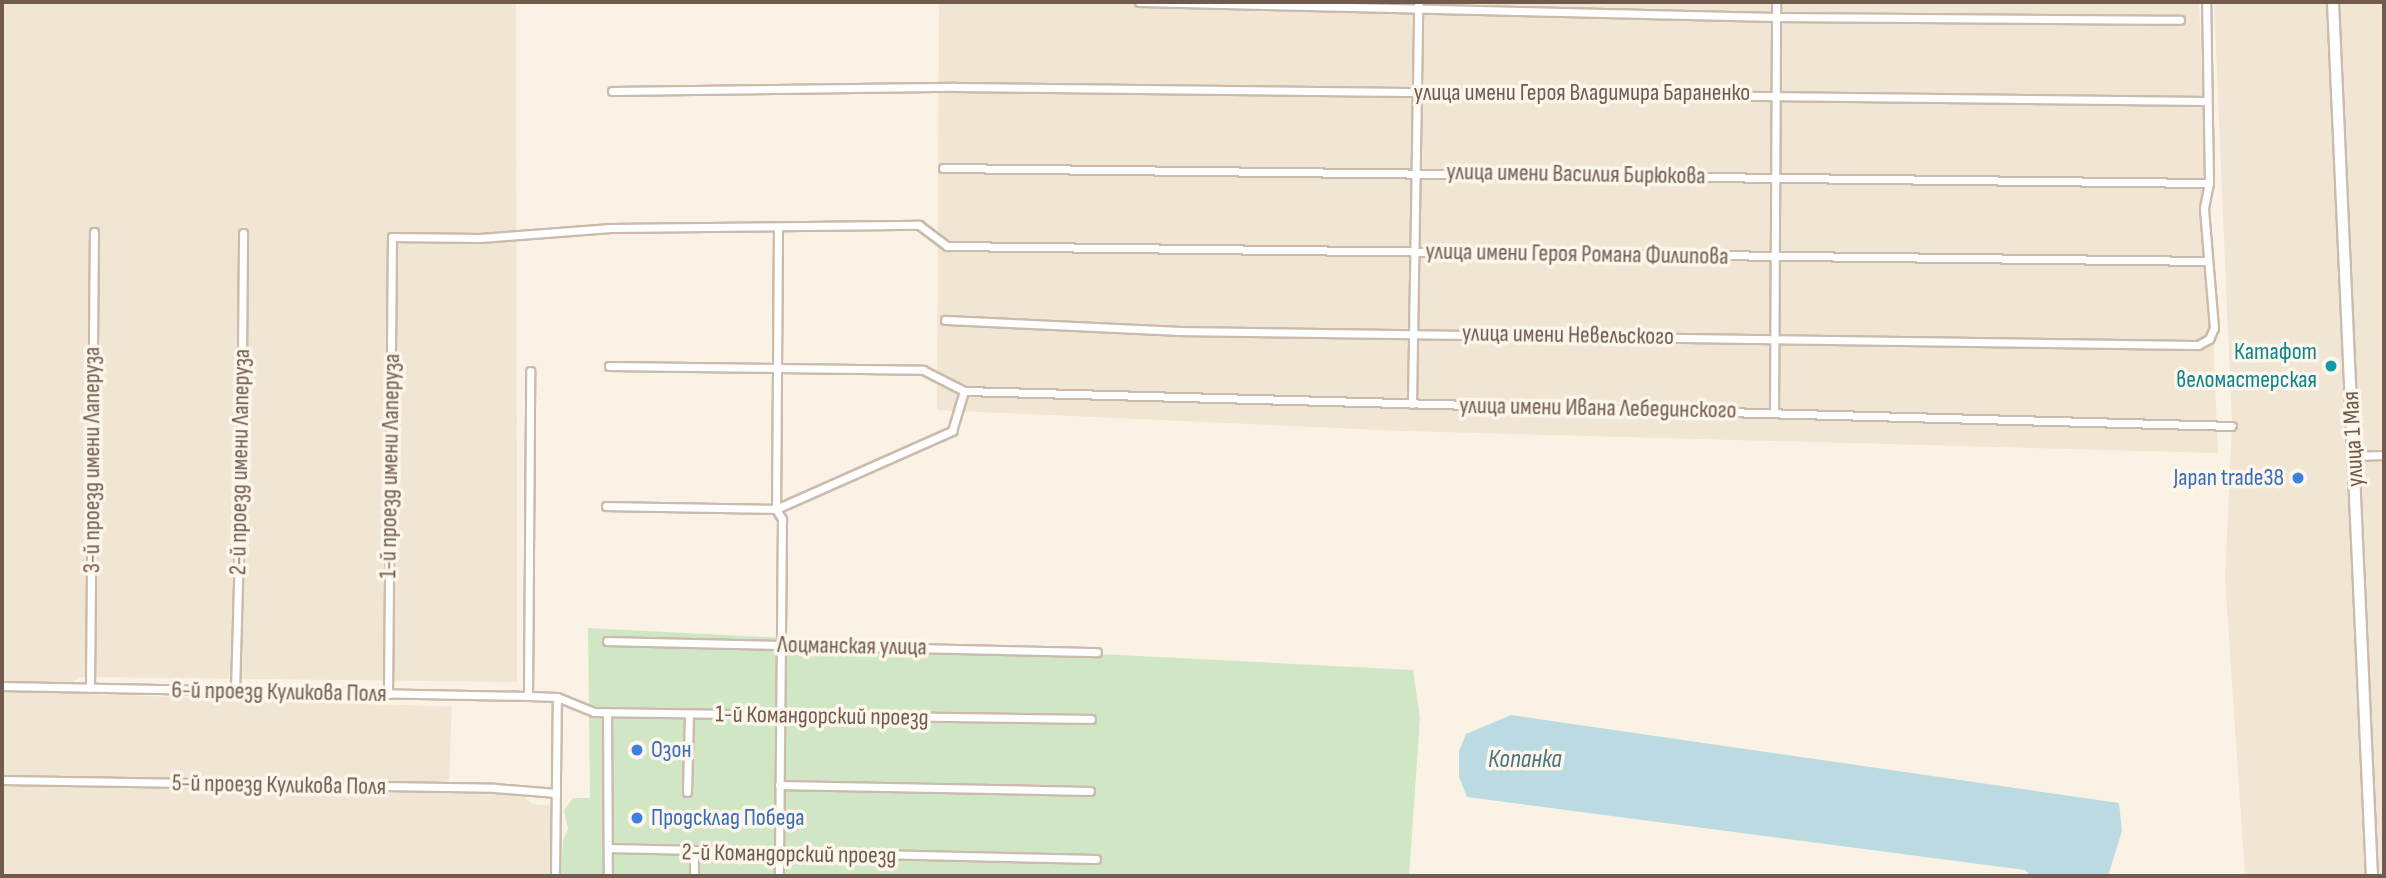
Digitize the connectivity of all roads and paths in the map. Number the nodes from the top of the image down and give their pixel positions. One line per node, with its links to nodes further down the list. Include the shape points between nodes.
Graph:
1 (1139, 2): 5 (street)
2 (1776, 2): 6 (street)
3 (2206, 2): 11 (street)
4 (2333, 2): 33 (street, улица 1 Мая)
5 (1418, 5): 6 (street); 9 (street)
6 (1776, 18): 7 (street); 10 (street)
7 (2180, 20)
8 (612, 91): 9 (street, улица имени Героя Владимира Бараненко)
9 (1416, 91): 10 (street, улица имени Героя Владимира Бараненко); 13 (street)
10 (1775, 94): 11 (street, улица имени Героя Владимира Бараненко); 14 (street)
11 (2207, 101): 15 (street)
12 (943, 168): 13 (street, улица имени Василия Бирюкова)
13 (1415, 172): 14 (street, улица имени Василия Бирюкова); 19 (street)
14 (1775, 176): 15 (street, улица имени Василия Бирюкова); 20 (street)
15 (2209, 183): 21 (street, via 2204,208)
16 (778, 227): 19 (street, улица имени Героя Романа Филипова, via 919,225 947,246); 26 (street); 42 (street, 1-й проезд имени Лаперуза, via 391,237)
17 (94, 232): 40 (street, 3-й проезд имени Лаперуза)
18 (243, 233): 41 (street, 2-й проезд имени Лаперуза)
19 (1414, 252): 20 (street, улица имени Героя Романа Филипова); 23 (street)
20 (1775, 256): 21 (street, улица имени Героя Романа Филипова); 24 (street)
21 (2207, 261): 24 (street, улица имени Невельского, via 2214,328 2209,339 2191,345)
22 (945, 320): 23 (street, улица имени Невельского, via 1177,331)
23 (1412, 333): 24 (street, улица имени Невельского); 29 (street)
24 (1774, 337): 30 (street)
25 (609, 366): 26 (street)
26 (778, 368): 28 (street, via 923,370); 35 (street)
27 (530, 371): 43 (street)
28 (964, 391): 29 (street, улица имени Ивана Лебединского); 35 (street, via 953,431)
29 (1412, 404): 30 (street, улица имени Ивана Лебединского)
30 (1774, 413): 31 (street, улица имени Ивана Лебединского)
31 (2232, 426)
32 (2384, 455): 33 (street)
33 (2354, 456): 62 (street, улица 1 Мая)
34 (606, 506): 35 (street)
35 (776, 509): 37 (street, via 782,519)
36 (607, 641): 37 (street, Лоцманская улица)
37 (781, 645): 38 (street, Лоцманская улица); 47 (street)
38 (1097, 652)
39 (2, 686): 40 (street, 6-й проезд Куликова Поля)
40 (90, 688): 41 (street, 6-й проезд Куликова Поля)
41 (235, 691): 42 (street, 6-й проезд Куликова Поля)
42 (388, 694): 43 (street, 6-й проезд Куликова Поля)
43 (528, 696): 44 (street, 6-й проезд Куликова Поля)
44 (557, 697): 45 (street, 1-й Командорский проезд, via 594,712); 53 (street)
45 (607, 712): 46 (street, 1-й Командорский проезд); 54 (street)
46 (689, 714): 47 (street, 1-й Командорский проезд); 52 (street)
47 (780, 716): 48 (street, 1-й Командорский проезд); 50 (street)
48 (1091, 719)
49 (2, 780): 53 (street, 5-й проезд Куликова Поля, via 494,788)
50 (779, 785): 51 (street); 56 (street)
51 (1090, 791)
52 (687, 792)
53 (556, 793): 58 (street)
54 (608, 848): 55 (street, 2-й Командорский проезд); 59 (street)
55 (694, 853): 56 (street, 2-й Командорский проезд); 60 (street)
56 (779, 853): 57 (street, 2-й Командорский проезд); 61 (street)
57 (1096, 859)
58 (555, 876)
59 (608, 876)
60 (694, 876)
61 (779, 876)
62 (2372, 876)

